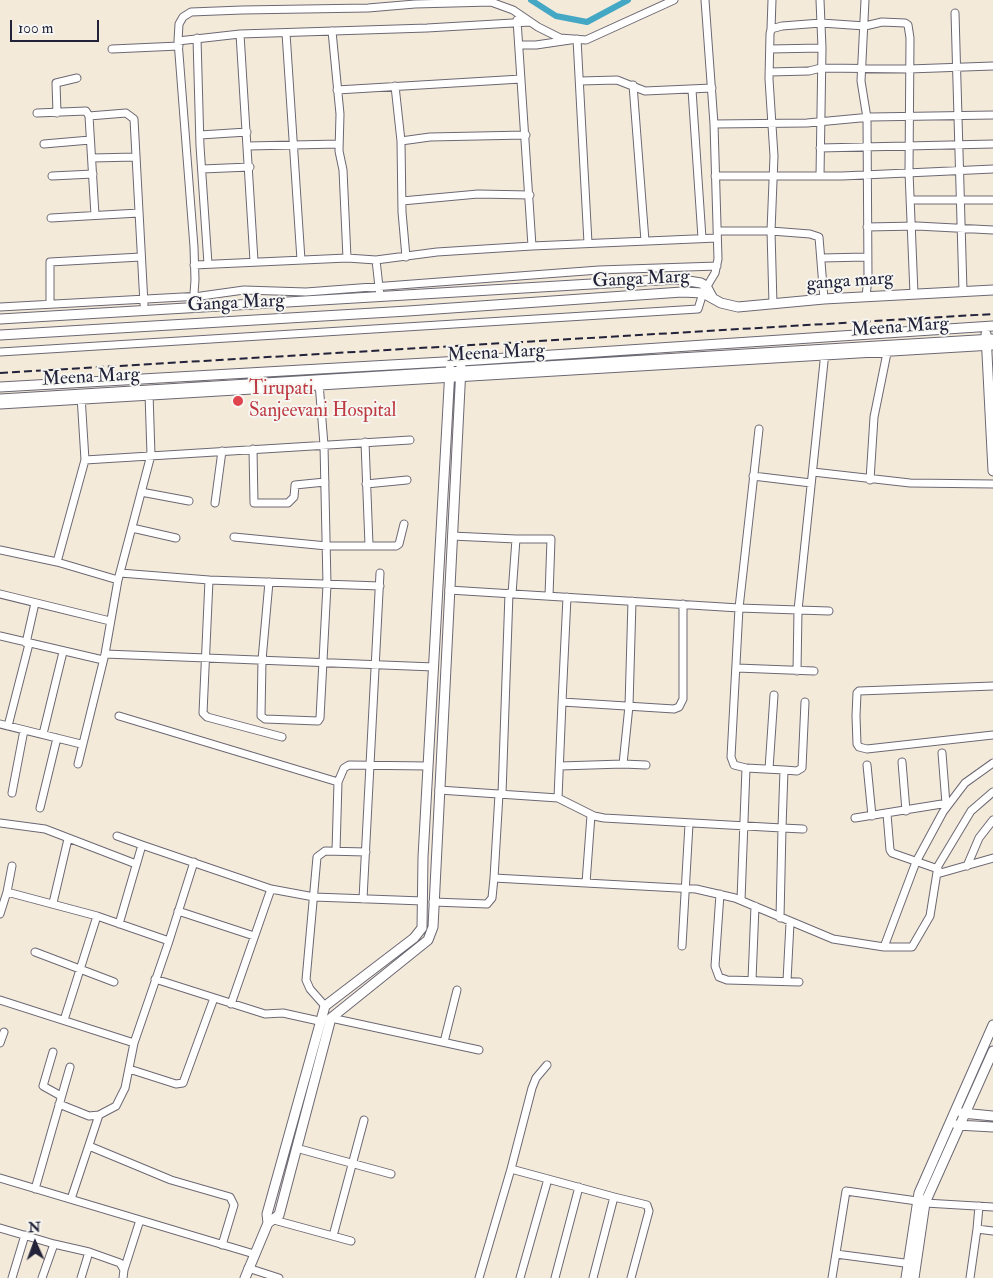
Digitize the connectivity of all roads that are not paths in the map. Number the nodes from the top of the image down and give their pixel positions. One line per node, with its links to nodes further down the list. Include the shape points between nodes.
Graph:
1 (674, 0): 17 (street, via 611,30 586,40)
2 (705, 0): 34 (street)
3 (772, 0): 12 (street)
4 (820, 0): 10 (street)
5 (865, 0): 11 (street)
6 (516, 12): 8 (street); 9 (street); 18 (street, via 491,2 463,2 368,8 191,12 179,24)
7 (955, 13): 24 (street)
8 (530, 22): 9 (street); 17 (street, via 560,38)
9 (517, 23): 13 (street); 19 (street)
10 (821, 23): 11 (street); 12 (street); 20 (street)
11 (865, 26): 26 (street); 27 (street, via 882,22 908,25)
12 (771, 29): 22 (street)
13 (332, 31): 14 (street); 35 (street)
14 (286, 33): 15 (street); 56 (street)
15 (240, 34): 16 (street); 47 (street)
16 (197, 38): 18 (street); 48 (street)
17 (578, 39): 19 (street); 31 (street)
18 (179, 44): 21 (street); 100 (street)
19 (520, 45): 30 (street)
20 (822, 48): 22 (street); 25 (street)
21 (112, 49)
22 (770, 49): 28 (street)
23 (993, 66): 24 (street)
24 (958, 67): 27 (street); 39 (street)
25 (821, 68): 26 (street); 28 (street); 45 (street)
26 (861, 69): 27 (street); 42 (street)
27 (909, 69): 43 (street)
28 (769, 72): 44 (street)
29 (76, 78): 37 (street, via 56,83)
30 (521, 79): 33 (street); 49 (street)
31 (580, 81): 32 (street, via 618,80); 90 (street)
32 (633, 84): 36 (street, via 645,91); 89 (street)
33 (395, 86): 35 (street); 51 (street)
34 (712, 88): 36 (street); 46 (street)
35 (337, 90): 53 (street)
36 (692, 90): 88 (street)
37 (57, 112): 38 (street); 41 (street, via 86,111)
38 (37, 113)
39 (959, 115): 40 (street); 43 (street); 54 (street)
40 (993, 115)
41 (89, 116): 50 (street); 61 (street, via 126,113 132,116)
42 (867, 118): 43 (street); 45 (street); 59 (street)
43 (910, 118): 58 (street)
44 (773, 122): 45 (street); 46 (street); 72 (street)
45 (821, 122): 60 (street)
46 (714, 124): 71 (street)
47 (247, 132): 48 (street); 57 (street)
48 (200, 135): 65 (street)
49 (526, 135): 51 (street); 74 (street)
50 (90, 140): 52 (street); 62 (street)
51 (401, 141): 78 (street)
52 (44, 144)
53 (339, 144): 56 (street); 95 (street)
54 (959, 144): 55 (street); 58 (street); 66 (street)
55 (993, 144)
56 (293, 145): 57 (street); 97 (street)
57 (248, 146): 63 (street)
58 (910, 146): 59 (street); 67 (street)
59 (866, 147): 60 (street); 69 (street)
60 (820, 148): 73 (street)
61 (136, 157): 62 (street); 79 (street)
62 (92, 158): 68 (street)
63 (250, 166): 65 (street); 99 (street)
64 (993, 168): 66 (street)
65 (202, 169): 101 (street)
66 (959, 169): 67 (street); 76 (street)
67 (910, 172): 69 (street); 75 (street)
68 (93, 174): 70 (street); 80 (street)
69 (867, 175): 73 (street); 83 (street)
70 (52, 176)
71 (715, 176): 72 (street); 87 (street)
72 (773, 176): 73 (street); 86 (street)
73 (820, 176)
74 (530, 195): 78 (street, via 478,194); 91 (street)
75 (910, 200): 76 (street); 82 (street)
76 (962, 200): 77 (street); 84 (street)
77 (993, 200)
78 (402, 201): 93 (street)
79 (139, 213): 80 (street); 92 (street)
80 (96, 216): 81 (street)
81 (52, 218)
82 (911, 226): 83 (street); 84 (street); 107 (street)
83 (867, 227): 94 (street)
84 (961, 228): 85 (street); 106 (street)
85 (993, 230)
86 (771, 231): 87 (street); 96 (street, via 816,236 821,241); 115 (street)
87 (717, 235): 88 (street); 102 (street)
88 (702, 238): 89 (street)
89 (645, 241): 90 (street)
90 (588, 243): 91 (street)
91 (532, 246): 93 (street)
92 (141, 257): 113 (street); 114 (street, via 50,262)
93 (406, 257): 98 (street)
94 (866, 257): 96 (street); 111 (street)
95 (347, 258): 97 (street); 98 (street)
96 (822, 258): 112 (street)
97 (301, 260): 99 (street)
98 (376, 260): 103 (street)
99 (254, 261): 101 (street)
100 (194, 264): 101 (street); 108 (street)
101 (208, 264)
102 (717, 266): 103 (street, via 599,270); 104 (street)
103 (379, 285): 108 (street, via 306,292 244,290); 109 (street)
104 (705, 290): 109 (street, Ganga Marg, via 694,280 676,279); 110 (street, Ganga Marg); 121 (street, Ganga Marg); 124 (street, via 700,307 694,310)
105 (993, 290): 106 (street, ganga marg)
106 (963, 292): 107 (street, ganga marg)
107 (914, 294): 111 (street, ganga marg)
108 (194, 296): 113 (street); 117 (street)
109 (380, 296): 117 (street, Ganga Marg)
110 (712, 297): 115 (street, ganga marg, via 729,306)
111 (866, 297): 112 (street, ganga marg)
112 (824, 299): 115 (street, ganga marg)
113 (144, 300): 114 (street); 118 (street)
114 (50, 303): 116 (street)
115 (773, 304)
116 (0, 307)
117 (193, 308): 118 (street, Ganga Marg)
118 (144, 310): 119 (street, Ganga Marg)
119 (0, 319)
120 (989, 326): 122 (street, Meena Marg); 123 (street)
121 (0, 335)
122 (825, 336): 125 (street); 127 (street, Meena Marg)
123 (990, 343): 125 (street, Meena Marg); 126 (street); 148 (street)
124 (0, 352)
125 (825, 353): 126 (street); 130 (street, Meena Marg); 149 (street)
126 (887, 353): 152 (street, via 874,417)
127 (461, 361): 128 (street, Meena Marg); 130 (street)
128 (450, 362): 129 (street, Meena Marg); 131 (street)
129 (318, 369): 132 (street, Meena Marg); 134 (street)
130 (460, 375): 131 (street, Meena Marg); 162 (street)
131 (450, 376): 134 (street, Meena Marg); 196 (street)
132 (149, 377): 133 (street, Meena Marg); 136 (street)
133 (79, 382): 135 (street, Meena Marg); 137 (street)
134 (319, 384): 136 (street, Meena Marg); 143 (street)
135 (0, 387)
136 (149, 393): 137 (street, Meena Marg); 146 (street)
137 (81, 397): 138 (street, Meena Marg); 139 (street); 147 (street)
138 (0, 399)
139 (0, 405)
140 (758, 429): 150 (street)
141 (410, 440): 142 (street)
142 (365, 442): 143 (street); 155 (street)
143 (324, 445): 144 (street); 153 (street)
144 (253, 449): 145 (street); 153 (street, via 254,503 288,503 294,498 295,484)
145 (222, 451): 146 (street); 159 (street)
146 (151, 455): 147 (street); 157 (street)
147 (85, 460): 169 (street)
148 (993, 471)
149 (813, 472): 152 (street); 154 (street)
150 (753, 476): 154 (street); 184 (street)
151 (407, 480): 155 (street)
152 (870, 480): 156 (street)
153 (325, 482): 167 (street)
154 (811, 482): 185 (street)
155 (366, 484): 166 (street)
156 (993, 484)
157 (141, 492): 158 (street); 161 (street)
158 (189, 501)
159 (215, 503)
160 (404, 524): 166 (street, via 399,544)
161 (132, 528): 164 (street); 171 (street)
162 (452, 536): 165 (street); 176 (street)
163 (234, 537): 167 (street)
164 (176, 538)
165 (516, 539): 177 (street); 179 (street, via 551,540)
166 (369, 545): 167 (street)
167 (326, 546): 174 (street)
168 (0, 550): 169 (street)
169 (57, 562): 171 (street)
170 (380, 573): 175 (street)
171 (119, 577): 172 (street); 187 (street)
172 (209, 580): 173 (street); 192 (street)
173 (269, 582): 174 (street); 193 (street)
174 (328, 585): 175 (street); 194 (street)
175 (380, 586): 195 (street)
176 (449, 590): 177 (street); 228 (street)
177 (510, 593): 179 (street); 231 (street)
178 (0, 594): 182 (street)
179 (549, 596): 180 (street)
180 (567, 597): 181 (street); 202 (street)
181 (632, 601): 183 (street); 204 (street)
182 (35, 602): 187 (street); 189 (street)
183 (683, 604): 184 (street); 204 (street, via 682,703 674,709)
184 (739, 608): 185 (street); 197 (street)
185 (798, 610): 186 (street); 198 (street)
186 (829, 611)
187 (110, 621): 191 (street)
188 (0, 636): 189 (street)
189 (27, 643): 190 (street); 207 (street)
190 (63, 652): 191 (street); 209 (street)
191 (104, 657): 192 (street); 213 (street)
192 (206, 657): 193 (street); 211 (street, via 203,713 207,717)
193 (262, 660): 194 (street); 194 (street, via 260,716 315,722 320,718)
194 (323, 663): 195 (street)
195 (376, 666): 196 (street); 217 (street)
196 (434, 667): 222 (street)
197 (737, 668): 198 (street); 224 (street, via 732,760 736,767)
198 (797, 670): 199 (street)
199 (814, 671)
200 (993, 686): 210 (street, via 859,692 856,693 856,716 857,744 867,750)
201 (774, 695): 225 (street)
202 (562, 702): 204 (street); 223 (street)
203 (805, 702): 226 (street, via 802,768)
204 (629, 706): 218 (street)
205 (119, 716): 227 (street)
206 (0, 724): 207 (street)
207 (8, 726): 208 (street)
208 (24, 730): 209 (street); 230 (street)
209 (43, 734): 212 (street)
210 (993, 734)
211 (282, 737)
212 (58, 738): 213 (street); 234 (street)
213 (82, 744): 216 (street)
214 (942, 753): 233 (street)
215 (902, 762): 235 (street)
216 (78, 764)
217 (371, 764): 222 (street); 227 (street, via 347,766); 250 (street)
218 (623, 764): 220 (street); 223 (street)
219 (993, 764): 233 (street, via 965,783)
220 (646, 765)
221 (868, 765): 238 (street)
222 (428, 766): 267 (street)
223 (560, 766): 232 (street)
224 (746, 768): 225 (street); 243 (street)
225 (769, 768): 226 (street)
226 (784, 770): 244 (street)
227 (338, 782): 249 (street)
228 (439, 790): 231 (street); 268 (street)
229 (993, 792): 257 (street, via 971,810)
230 (12, 793)
231 (500, 794): 232 (street); 258 (street)
232 (558, 798): 237 (street)
233 (947, 803): 235 (street); 253 (street)
234 (40, 808)
235 (906, 811): 236 (street)
236 (887, 814): 238 (street); 253 (street, via 890,850 897,856)
237 (591, 815): 242 (street); 259 (street)
238 (872, 816): 239 (street)
239 (855, 818)
240 (993, 820): 256 (street, via 973,849)
241 (0, 823): 247 (street, via 45,829)
242 (689, 824): 243 (street); 261 (street)
243 (743, 827): 244 (street); 266 (street)
244 (782, 828): 245 (street); 274 (street)
245 (804, 829)
246 (117, 836): 248 (street)
247 (68, 839): 254 (street); 269 (street)
248 (142, 845): 252 (street); 254 (street)
249 (336, 851): 250 (street); 264 (street, via 325,851 317,856)
250 (366, 852): 265 (street)
251 (993, 858): 256 (street)
252 (194, 862): 260 (street); 271 (street)
253 (916, 862): 257 (street); 280 (street)
254 (136, 864): 276 (street)
255 (12, 866): 262 (street)
256 (967, 866): 257 (street)
257 (937, 871): 280 (street, via 930,916 912,948)
258 (494, 878): 259 (street); 268 (street, via 492,898 487,904)
259 (586, 883): 261 (street)
260 (271, 889): 264 (street); 277 (street)
261 (686, 889): 263 (street); 279 (street)
262 (7, 892): 269 (street); 272 (street)
263 (720, 894): 266 (street); 284 (street, via 716,973 722,979)
264 (314, 898): 265 (street); 292 (street, via 306,980)
265 (363, 898): 267 (street)
266 (741, 900): 270 (street)
267 (423, 902): 268 (street); 292 (street, via 422,928 414,938)
268 (433, 902): 293 (street, via 433,927 428,940)
269 (52, 903): 273 (street)
270 (754, 906): 274 (street); 284 (street)
271 (178, 911): 277 (street); 278 (street)
272 (0, 914)
273 (97, 916): 276 (street); 282 (street)
274 (780, 918): 275 (street)
275 (790, 923): 280 (street, via 833,939); 285 (street)
276 (119, 924): 278 (street)
277 (254, 936): 291 (street)
278 (169, 941): 283 (street)
279 (682, 946)
280 (884, 947)
281 (35, 952): 282 (street)
282 (81, 968): 286 (street); 294 (street)
283 (155, 979): 289 (street); 300 (street)
284 (752, 980): 285 (street)
285 (787, 981): 287 (street)
286 (114, 982)
287 (799, 982)
288 (457, 990): 298 (street)
289 (214, 998): 291 (street); 306 (street, via 183,1083 176,1084)
290 (0, 1000): 294 (street)
291 (231, 1004): 295 (street, via 265,1014 283,1013)
292 (325, 1006): 295 (street)
293 (331, 1018): 298 (street); 318 (street)
294 (64, 1020): 300 (street)
295 (319, 1021): 332 (street, via 267,1214)
296 (993, 1025): 309 (street)
297 (4, 1032): 299 (street)
298 (444, 1042): 301 (street)
299 (0, 1043)
300 (134, 1043): 306 (street)
301 (479, 1050)
302 (993, 1051): 310 (street)
303 (53, 1052): 307 (street, via 43,1086)
304 (547, 1065): 320 (street, via 532,1088)
305 (70, 1067): 307 (street)
306 (129, 1069): 311 (street, via 125,1088 116,1106)
307 (62, 1096): 308 (street)
308 (59, 1104): 311 (street, via 89,1116); 325 (street)
309 (954, 1113): 310 (street); 314 (street)
310 (965, 1113): 312 (street); 315 (street)
311 (99, 1115): 317 (street)
312 (993, 1116)
313 (364, 1120): 319 (street)
314 (949, 1124): 315 (street); 328 (street)
315 (960, 1125): 316 (street); 328 (street)
316 (993, 1127)
317 (88, 1146): 327 (street); 340 (street, via 171,1180 230,1197 234,1203)
318 (296, 1148): 319 (street); 332 (street, via 279,1215)
319 (352, 1164): 321 (street); 337 (street)
320 (511, 1169): 323 (street); 353 (street)
321 (391, 1174)
322 (0, 1178): 325 (street)
323 (548, 1179): 324 (street); 354 (street)
324 (579, 1187): 326 (street); 355 (street)
325 (35, 1189): 327 (street)
326 (614, 1196): 356 (street); 357 (street, via 645,1204 649,1211)
327 (71, 1199): 331 (street)
328 (921, 1202): 329 (street); 343 (street, via 846,1191); 344 (street)
329 (979, 1206): 330 (street); 334 (street)
330 (993, 1207)
331 (140, 1220): 340 (street); 346 (street)
332 (271, 1222): 337 (street); 342 (street)
333 (0, 1228): 336 (street)
334 (977, 1229): 335 (street); 361 (street)
335 (993, 1231)
336 (25, 1235): 339 (street); 347 (street)
337 (333, 1236): 338 (street)
338 (350, 1241)
339 (54, 1244): 341 (street); 348 (street)
340 (222, 1245): 342 (street)
341 (89, 1252): 346 (street, via 120,1264); 349 (street)
342 (254, 1254): 345 (street)
343 (836, 1254): 344 (street); 358 (street)
344 (912, 1264): 359 (street); 360 (street)
345 (248, 1268): 351 (street); 352 (street)
346 (124, 1270): 350 (street)
347 (12, 1278)
348 (42, 1278)
349 (81, 1278)
350 (123, 1278)
351 (245, 1278)
352 (279, 1278)
353 (479, 1278)
354 (520, 1278)
355 (556, 1278)
356 (593, 1278)
357 (631, 1278)
358 (832, 1278)
359 (906, 1278)
360 (914, 1278)
361 (970, 1278)

